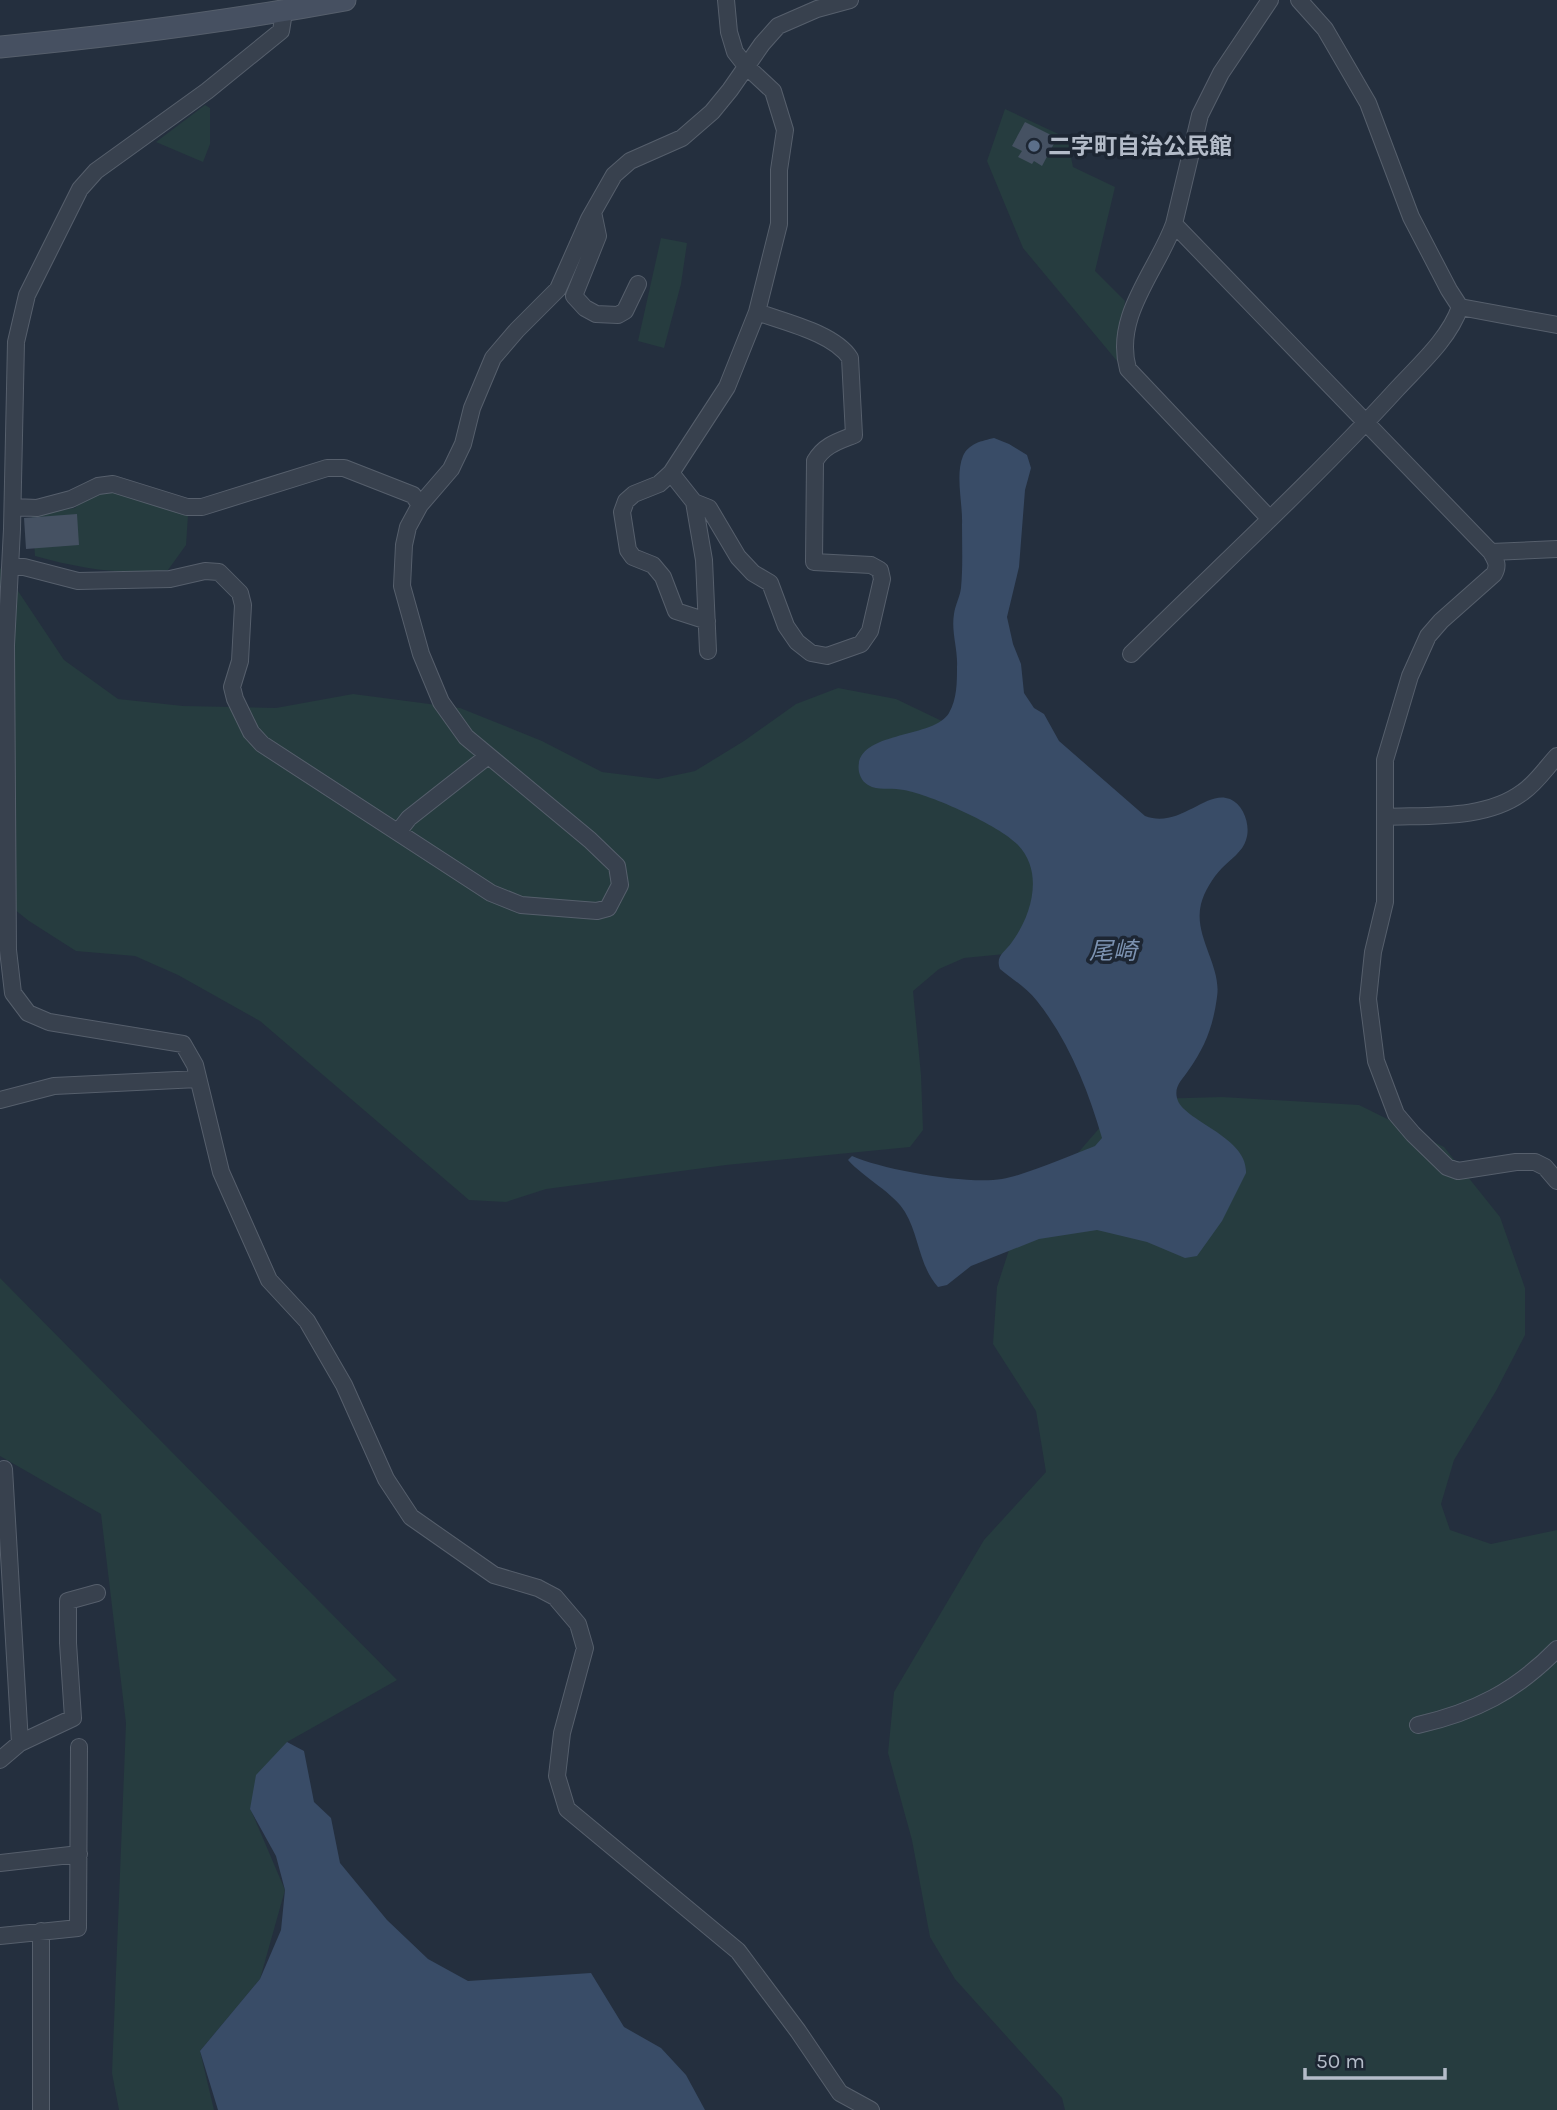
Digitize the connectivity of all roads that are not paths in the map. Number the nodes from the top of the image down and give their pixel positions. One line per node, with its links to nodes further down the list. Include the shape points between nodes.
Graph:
1 (345, 0): 6 (street)
2 (726, 0): 8 (street, via 735,52)
3 (850, 0): 8 (street, via 778,26)
4 (1270, 0): 10 (street, via 1220,73 1200,115)
5 (1299, 0): 12 (street, via 1325,29 1368,103 1411,217)
6 (284, 12): 7 (street); 19 (street, via 281,31 96,171 80,189 27,295 16,342)
7 (0, 47)
8 (746, 66): 9 (street, via 712,111 682,138 630,161 614,176); 13 (street, via 773,91 785,130 779,224)
9 (593, 212): 11 (street, via 598,236 574,296 596,314 618,314 625,311); 18 (street, via 558,289 493,358 451,469)
10 (1174, 224): 15 (street); 20 (street, via 1132,308 1124,356 1128,369)
11 (638, 284)
12 (1460, 307): 14 (street); 15 (street, via 1440,341)
13 (757, 312): 16 (street, via 727,387); 17 (street, via 829,339 850,358 855,435 829,445 815,461 814,562 870,565 880,570 883,579 870,631 861,644 827,656 811,653 797,642 770,583 738,557 709,508)
14 (1557, 325)
15 (1367, 422): 20 (street); 23 (street)
16 (671, 473): 17 (street); 25 (street, via 626,501 622,512 628,550 663,577 676,611)
17 (694, 502): 25 (street, via 704,560)
18 (420, 505): 19 (street, via 413,495 344,468 327,468 202,507 187,507 113,484 37,508); 28 (street, via 408,527 402,586 440,702 466,737)
19 (12, 508): 21 (street)
20 (1269, 518): 27 (street)
21 (6, 529): 24 (street)
22 (1557, 549): 23 (street)
23 (1491, 552): 30 (street, via 1498,568 1428,636 1410,676 1385,760)
24 (10, 567): 31 (street, via 78,581 170,579 219,572 240,593 243,605 240,662 232,687 251,732 262,744); 32 (street, via 6,645 8,950 13,993 28,1013 49,1021 183,1044)
25 (707, 621): 26 (street)
26 (709, 651)
27 (1131, 654)
28 (488, 756): 31 (street, via 409,818); 31 (street, via 617,866 620,885 608,908 521,905 491,893)
29 (1557, 756): 30 (street, via 1524,792 1492,808)
30 (1385, 817): 34 (street, via 1385,902 1368,999 1377,1061 1396,1114 1447,1167 1458,1171 1535,1162)
31 (398, 832)
32 (198, 1079): 33 (street, via 54,1086); 47 (street, via 221,1171 269,1280 307,1321 344,1385 386,1479 411,1517 494,1575 555,1597 578,1624 585,1648 562,1733 558,1776 567,1810 738,1951 840,2092)
33 (0, 1100)
34 (1557, 1181)
35 (4, 1469): 39 (street)
36 (97, 1593): 39 (street, via 68,1601 73,1718)
37 (1557, 1648): 38 (street, via 1525,1679 1479,1706)
38 (1418, 1725)
39 (20, 1743): 41 (street)
40 (79, 1747): 42 (street)
41 (0, 1760)
42 (79, 1854): 43 (street); 44 (street, via 78,1928)
43 (0, 1863)
44 (41, 1931): 45 (street); 46 (street)
45 (0, 1936)
46 (41, 2110)
47 (871, 2110)

